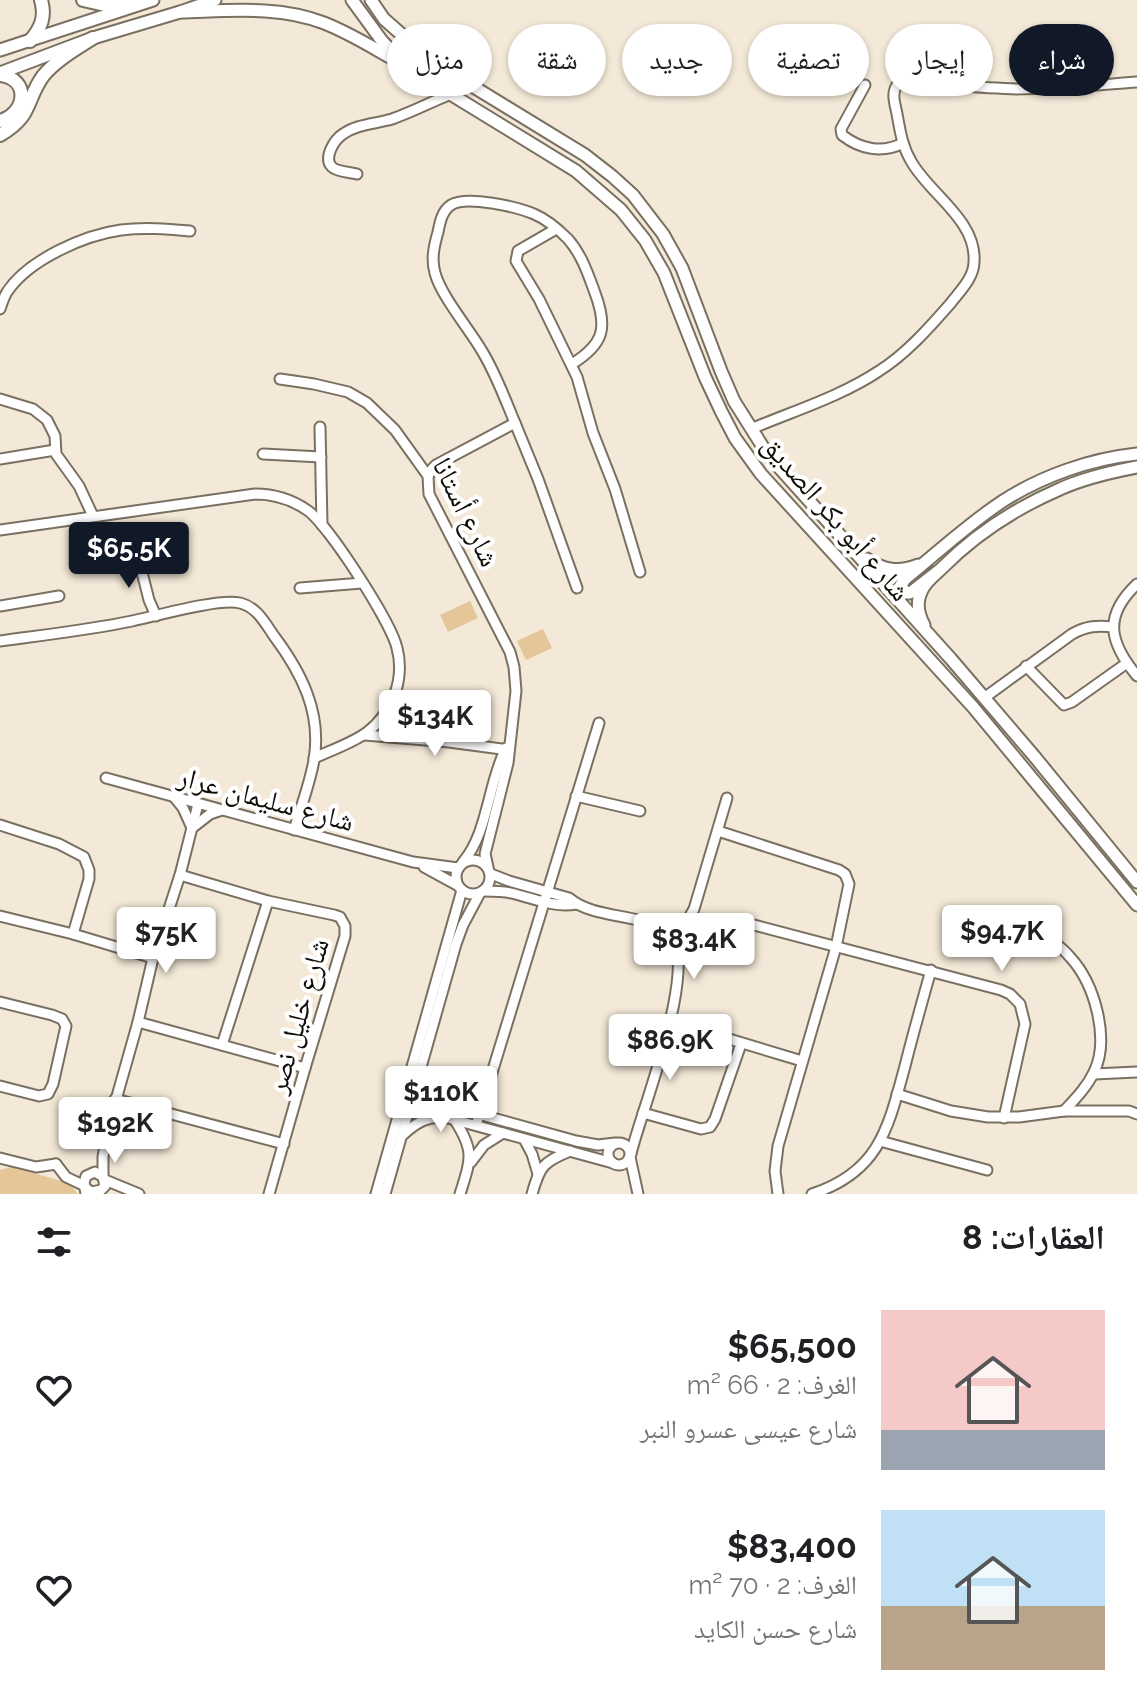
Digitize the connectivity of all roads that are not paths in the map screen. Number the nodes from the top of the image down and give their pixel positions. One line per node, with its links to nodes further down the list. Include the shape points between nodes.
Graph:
1 (41, 0): 9 (highway, via 41,25)
2 (83, 0): 6 (highway, via 105,5)
3 (215, 0): 7 (main road)
4 (352, 0): 10 (main road, شارع أبو بكر الصديق)
5 (373, 0): 30 (main road, شارع أبو بكر الصديق, via 384,19 433,62 585,155 633,195 682,268 721,371)
6 (150, 1): 9 (main road)
7 (180, 12): 8 (main road); 12 (main road, via 250,10 309,18)
8 (93, 38): 13 (main road); 19 (highway, via 45,73 25,114)
9 (30, 41): 11 (main road)
10 (387, 46)
11 (0, 50)
12 (387, 56)
13 (0, 74): 18 (highway, via 14,79 21,91 19,105)
14 (1137, 82): 20 (street, via 1021,89 904,82 893,91)
15 (446, 96): 21 (street, via 339,136 330,151 330,165)
16 (454, 96): 86 (main road, شارع أبو بكر الصديق, via 576,171 621,210 664,273 712,392 755,466 973,707)
17 (859, 96): 20 (street, via 841,129 843,137 876,150)
18 (0, 121)
19 (0, 135)
20 (903, 143): 30 (street, via 914,167 968,234 974,259 970,276 932,324 879,371)
21 (357, 174)
22 (556, 229): 25 (street, via 581,259 602,316 598,343); 25 (street, via 521,249 516,258); 28 (street, via 524,211 461,202 442,215 434,247 438,281 484,355)
23 (190, 231): 24 (street, via 119,230 75,244 24,273)
24 (0, 309)
25 (572, 364): 44 (street)
26 (280, 379): 37 (street, شارع أستانا, via 348,392 367,403 395,430)
27 (0, 399): 31 (street, via 44,416 53,429)
28 (515, 423): 37 (street, via 436,465); 49 (street)
29 (320, 427): 34 (street)
30 (751, 429): 41 (main road, شارع أبو بكر الصديق, via 776,466)
31 (55, 450): 35 (street); 38 (street)
32 (263, 454): 34 (street)
33 (1137, 454): 43 (main road, via 1076,467 1037,483 1004,500)
34 (321, 457): 39 (street)
35 (0, 459)
36 (1137, 467): 45 (main road, via 1085,479 1014,511)
37 (428, 476): 62 (street, شارع أستانا, via 429,494 513,660 516,691)
38 (93, 516): 39 (street, via 265,494 300,506); 40 (street)
39 (322, 525): 46 (street)
40 (0, 530)
41 (857, 552): 43 (main road, via 894,570); 54 (main road, شارع أبو بكر الصديق)
42 (137, 553): 52 (street)
43 (926, 562): 45 (main road, via 902,581 904,591 913,591)
44 (640, 572)
45 (937, 572): 54 (main road, via 919,602)
46 (362, 583): 48 (street); 61 (street, via 393,636 399,669 394,698)
47 (1137, 584): 53 (street, via 1116,610)
48 (300, 588)
49 (577, 588)
50 (59, 596): 51 (street)
51 (0, 606)
52 (156, 616): 55 (street); 63 (street, via 232,602 256,611 294,664 311,705)
53 (1113, 627): 56 (street); 57 (street, via 1081,629)
54 (929, 636): 59 (main road, شارع أبو بكر الصديق)
55 (0, 641)
56 (1127, 663): 57 (street, via 1064,705); 58 (street)
57 (1026, 666): 59 (street)
58 (1137, 676)
59 (984, 698): 79 (main road, شارع أبو بكر الصديق)
60 (599, 723): 65 (street)
61 (365, 735): 62 (street); 63 (street)
62 (508, 747): 76 (street, شارع أستانا, via 477,840); 77 (street, شارع أستانا, via 485,854)
63 (314, 758): 73 (street)
64 (106, 778): 66 (street, شارع سليمان عرار)
65 (576, 796): 70 (street); 81 (street)
66 (174, 797): 68 (street, شارع سليمان عرار); 72 (street)
67 (727, 798): 74 (street)
68 (198, 804): 69 (street, شارع سليمان عرار); 72 (street)
69 (222, 810): 72 (street); 73 (street, شارع سليمان عرار)
70 (640, 811)
71 (0, 825): 90 (street, via 84,857 89,879)
72 (192, 828): 78 (street)
73 (294, 830): 75 (street, شارع سليمان عرار)
74 (718, 831): 91 (street, via 694,909); 92 (street, via 843,872 849,884)
75 (413, 862): 76 (street, شارع سليمان عرار); 80 (street, شارع سليمان عرار)
76 (461, 865): 77 (street, via 477,860); 80 (street, via 456,879)
77 (489, 871): 81 (street); 82 (street, via 491,880)
78 (180, 875): 83 (street, شارع خليل نصر); 93 (street)
79 (1137, 882)
80 (460, 888): 82 (street, via 467,894); 137 (street)
81 (548, 891): 84 (street); 85 (street)
82 (482, 892): 84 (street, via 508,892); 102 (street, via 463,925)
83 (268, 901): 99 (street); 101 (street, شارع خليل نصر, via 334,915 345,926)
84 (544, 902): 85 (street); 113 (street)
85 (576, 904): 91 (street, via 647,923)
86 (1137, 905)
87 (0, 916): 90 (street)
88 (754, 925): 92 (street)
89 (1032, 926): 104 (street, via 1070,956 1090,992 1102,1041)
90 (73, 934): 93 (street)
91 (672, 936): 96 (street, via 679,965)
92 (836, 947): 94 (street); 100 (street)
93 (153, 958): 97 (street)
94 (931, 970): 106 (street); 111 (street, via 1001,990 1020,1004 1025,1024)
95 (0, 1002): 105 (street, via 52,1015 66,1026 48,1094)
96 (669, 1021): 98 (street); 109 (street)
97 (138, 1022): 99 (street); 107 (street)
98 (741, 1044): 100 (street); 109 (street, via 710,1127)
99 (222, 1045): 101 (street)
100 (802, 1061): 142 (street, via 777,1154)
101 (305, 1068): 121 (street, شارع خليل نصر)
102 (421, 1071): 113 (street, via 439,1101); 116 (street)
103 (1137, 1072): 104 (street)
104 (1094, 1074): 108 (street)
105 (0, 1086)
106 (897, 1094): 111 (street, via 960,1113); 119 (street)
107 (115, 1099): 117 (street); 121 (street)
108 (1064, 1111): 110 (street); 111 (street)
109 (643, 1113): 114 (street)
110 (1137, 1114)
111 (1004, 1118)
112 (454, 1119): 113 (street); 116 (street, via 424,1119); 126 (street, via 467,1141)
113 (478, 1120): 115 (street); 120 (street, via 598,1145)
114 (635, 1132): 120 (street); 123 (street)
115 (503, 1133): 118 (street); 126 (street)
116 (403, 1134): 138 (street)
117 (105, 1139): 129 (street); 131 (street)
118 (524, 1139): 122 (street); 130 (street)
119 (880, 1141): 128 (street); 143 (street, via 853,1174)
120 (618, 1143): 123 (street, via 626,1145); 127 (street, via 609,1151)
121 (284, 1144): 136 (street, شارع خليل نصر)
122 (570, 1151): 127 (street); 130 (street)
123 (630, 1156): 127 (street); 132 (street)
124 (0, 1158): 125 (street, via 36,1167)
125 (56, 1164): 129 (street, via 68,1173); 133 (street)
126 (469, 1164): 139 (street)
127 (616, 1164): 132 (street)
128 (987, 1170)
129 (90, 1173): 131 (street); 133 (street)
130 (538, 1174): 140 (street)
131 (104, 1178): 134 (street); 135 (street)
132 (635, 1183): 141 (street)
133 (86, 1190): 134 (street)
134 (99, 1192): 135 (street)
135 (135, 1192)
136 (269, 1194)
137 (376, 1194)
138 (385, 1194)
139 (460, 1194)
140 (532, 1194)
141 (638, 1194)
142 (778, 1194)
143 (812, 1194)

